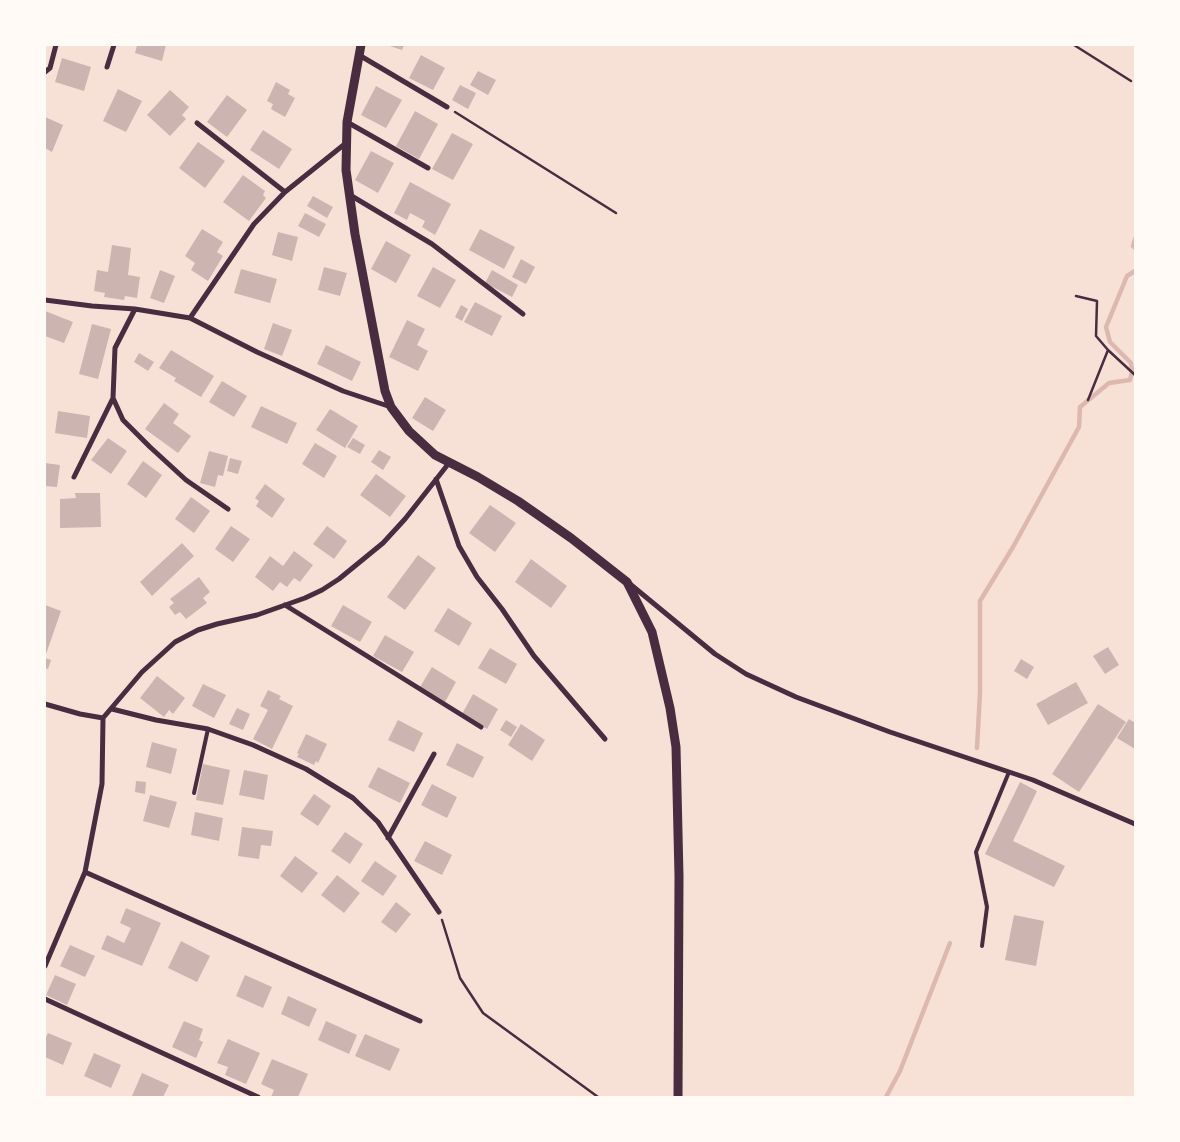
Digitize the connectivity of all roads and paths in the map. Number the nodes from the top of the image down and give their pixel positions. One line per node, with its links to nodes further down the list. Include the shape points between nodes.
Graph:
1 (56, 45): 7 (street, via 50,68)
2 (114, 45): 6 (street)
3 (361, 45): 5 (street)
4 (1074, 45): 8 (path)
5 (359, 55): 9 (street); 10 (street)
6 (107, 67)
7 (45, 72)
8 (1131, 81)
9 (447, 107): 16 (path)
10 (347, 122): 12 (street); 13 (street)
11 (197, 123): 14 (street)
12 (346, 143): 14 (street); 15 (street)
13 (428, 168)
14 (285, 192): 21 (street, via 254,224)
15 (349, 194): 20 (street, via 432,244); 26 (street, via 385,391)
16 (616, 214)
17 (1076, 296): 22 (path, via 1097,300 1096,336)
18 (45, 300): 19 (street)
19 (135, 309): 21 (street); 24 (street, via 115,348)
20 (523, 314)
21 (190, 318): 26 (street, via 343,391)
22 (1108, 350): 23 (path); 25 (path)
23 (1135, 375)
24 (112, 398): 28 (street); 30 (street, via 123,420 150,447 186,480)
25 (1088, 400)
26 (392, 407): 27 (street, via 419,441 435,455)
27 (450, 462): 29 (street); 31 (street, via 518,501)
28 (74, 477)
29 (436, 479): 32 (street, via 384,543 322,590); 38 (street, via 459,546 477,577 534,656)
30 (228, 509)
31 (627, 582): 40 (street, via 715,654 746,674 796,697); 52 (street, via 652,632 676,747)
32 (286, 605): 34 (street, via 198,630 175,642 142,672); 36 (street)
33 (45, 704): 35 (street)
34 (112, 709): 35 (street); 37 (street)
35 (103, 718): 44 (street, via 102,784)
36 (481, 727)
37 (208, 728): 41 (lane); 43 (street, via 306,769 354,798 378,822)
38 (605, 739)
39 (434, 754): 43 (street)
40 (1009, 772): 42 (street); 46 (lane, via 976,852 987,908)
41 (194, 793)
42 (1135, 824)
43 (388, 838): 45 (street)
44 (85, 872): 47 (street); 49 (street)
45 (439, 912): 51 (path, via 460,978 483,1013)
46 (982, 946)
47 (45, 966)
48 (45, 999): 50 (street)
49 (420, 1021)
50 (258, 1097)
51 (598, 1097)
52 (678, 1097)

